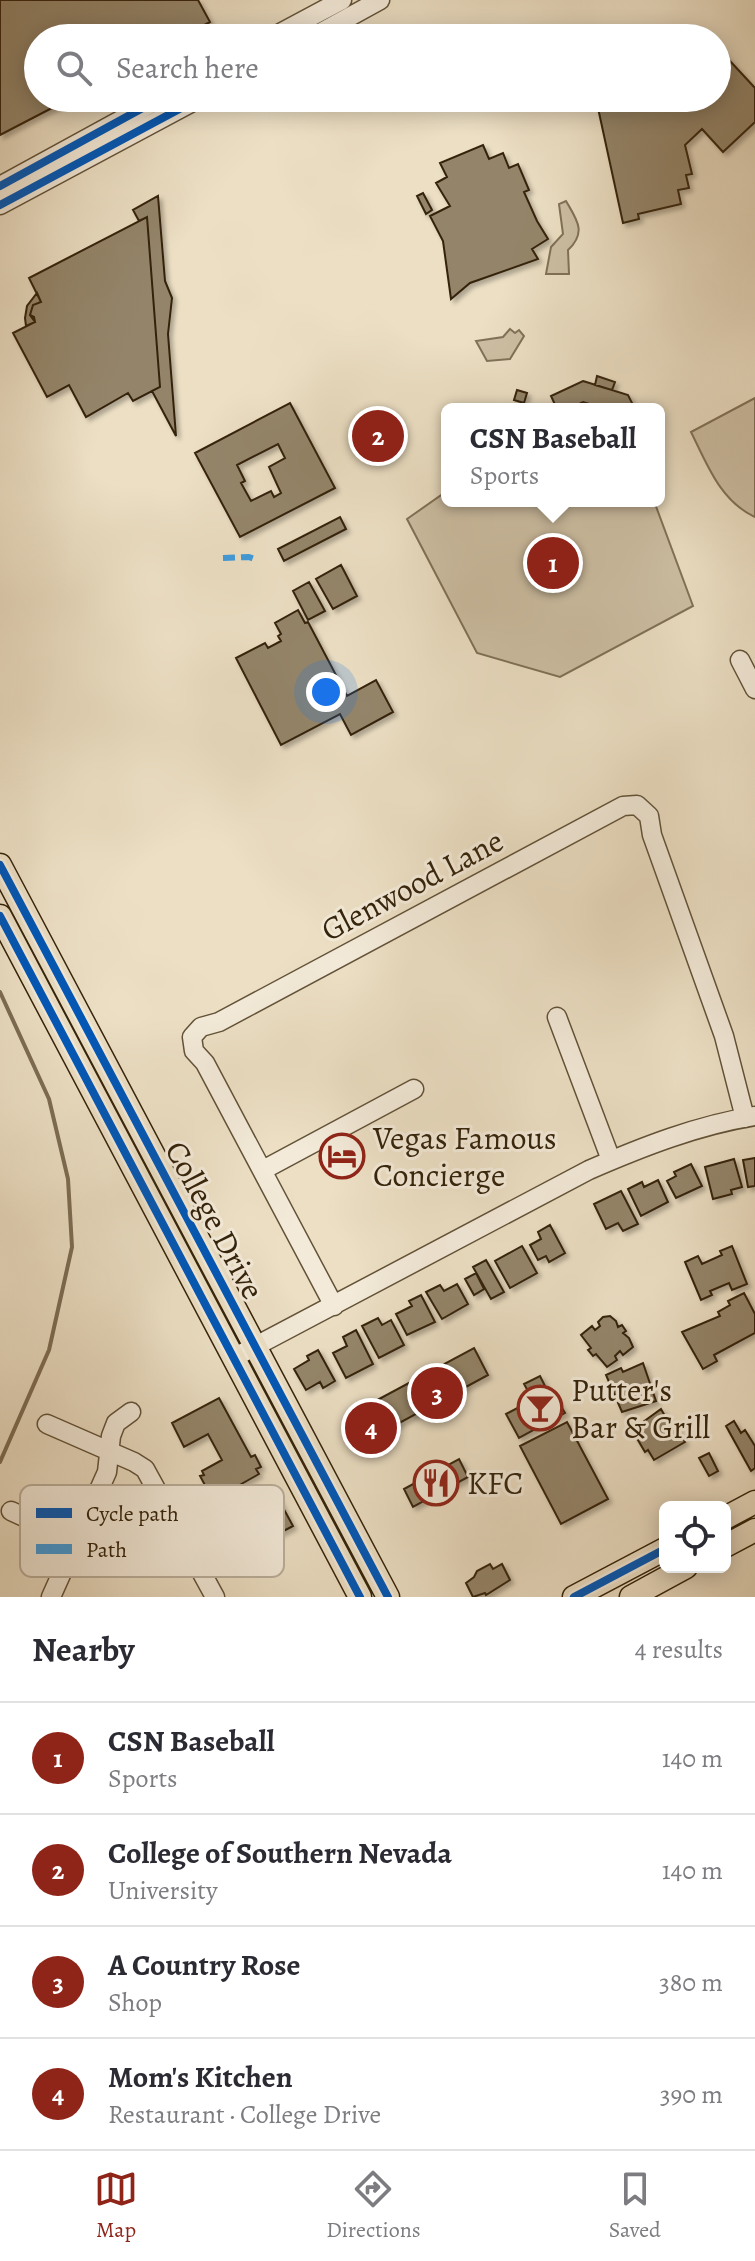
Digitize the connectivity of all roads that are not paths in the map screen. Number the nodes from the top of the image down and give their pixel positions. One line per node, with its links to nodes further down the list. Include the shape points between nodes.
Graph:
1 (342, 0): 3 (street)
2 (380, 0): 4 (street)
3 (307, 24)
4 (336, 24)
5 (148, 112): 7 (street)
6 (162, 112): 7 (street)
7 (140, 120): 8 (street); 9 (street)
8 (0, 186)
9 (0, 205)
10 (740, 660): 11 (street)
11 (755, 689)
12 (0, 865): 13 (main road, College Drive)
13 (35, 930): 14 (main road); 21 (main road, College Drive)
14 (9, 933): 21 (main road, College Drive)
15 (557, 1017): 18 (street)
16 (414, 1089): 19 (street)
17 (750, 1117): 18 (street); 19 (street, Glenwood Lane, via 649,816 637,805 623,806 201,1027 192,1037 194,1051)
18 (611, 1160): 20 (street)
19 (263, 1170): 20 (street, Glenwood Lane)
20 (334, 1306): 21 (street)
21 (245, 1352): 24 (main road, College Drive); 31 (main road, College Drive)
22 (131, 1412): 25 (street, via 116,1423)
23 (47, 1424): 25 (street)
24 (284, 1452): 31 (main road, via 307,1474 331,1515); 41 (main road, College Drive)
25 (111, 1453): 26 (street); 27 (street, via 145,1469)
26 (101, 1485)
27 (154, 1485)
28 (752, 1508): 32 (main road)
29 (11, 1511): 30 (street)
30 (20, 1515)
31 (345, 1516): 42 (main road, College Drive)
32 (731, 1516)
33 (755, 1530): 34 (main road)
34 (731, 1543)
35 (659, 1552): 43 (main road)
36 (675, 1573): 44 (main road)
37 (60, 1577): 39 (street)
38 (204, 1577): 40 (street)
39 (51, 1597)
40 (215, 1597)
41 (360, 1597)
42 (388, 1597)
43 (574, 1597)
44 (631, 1597)

